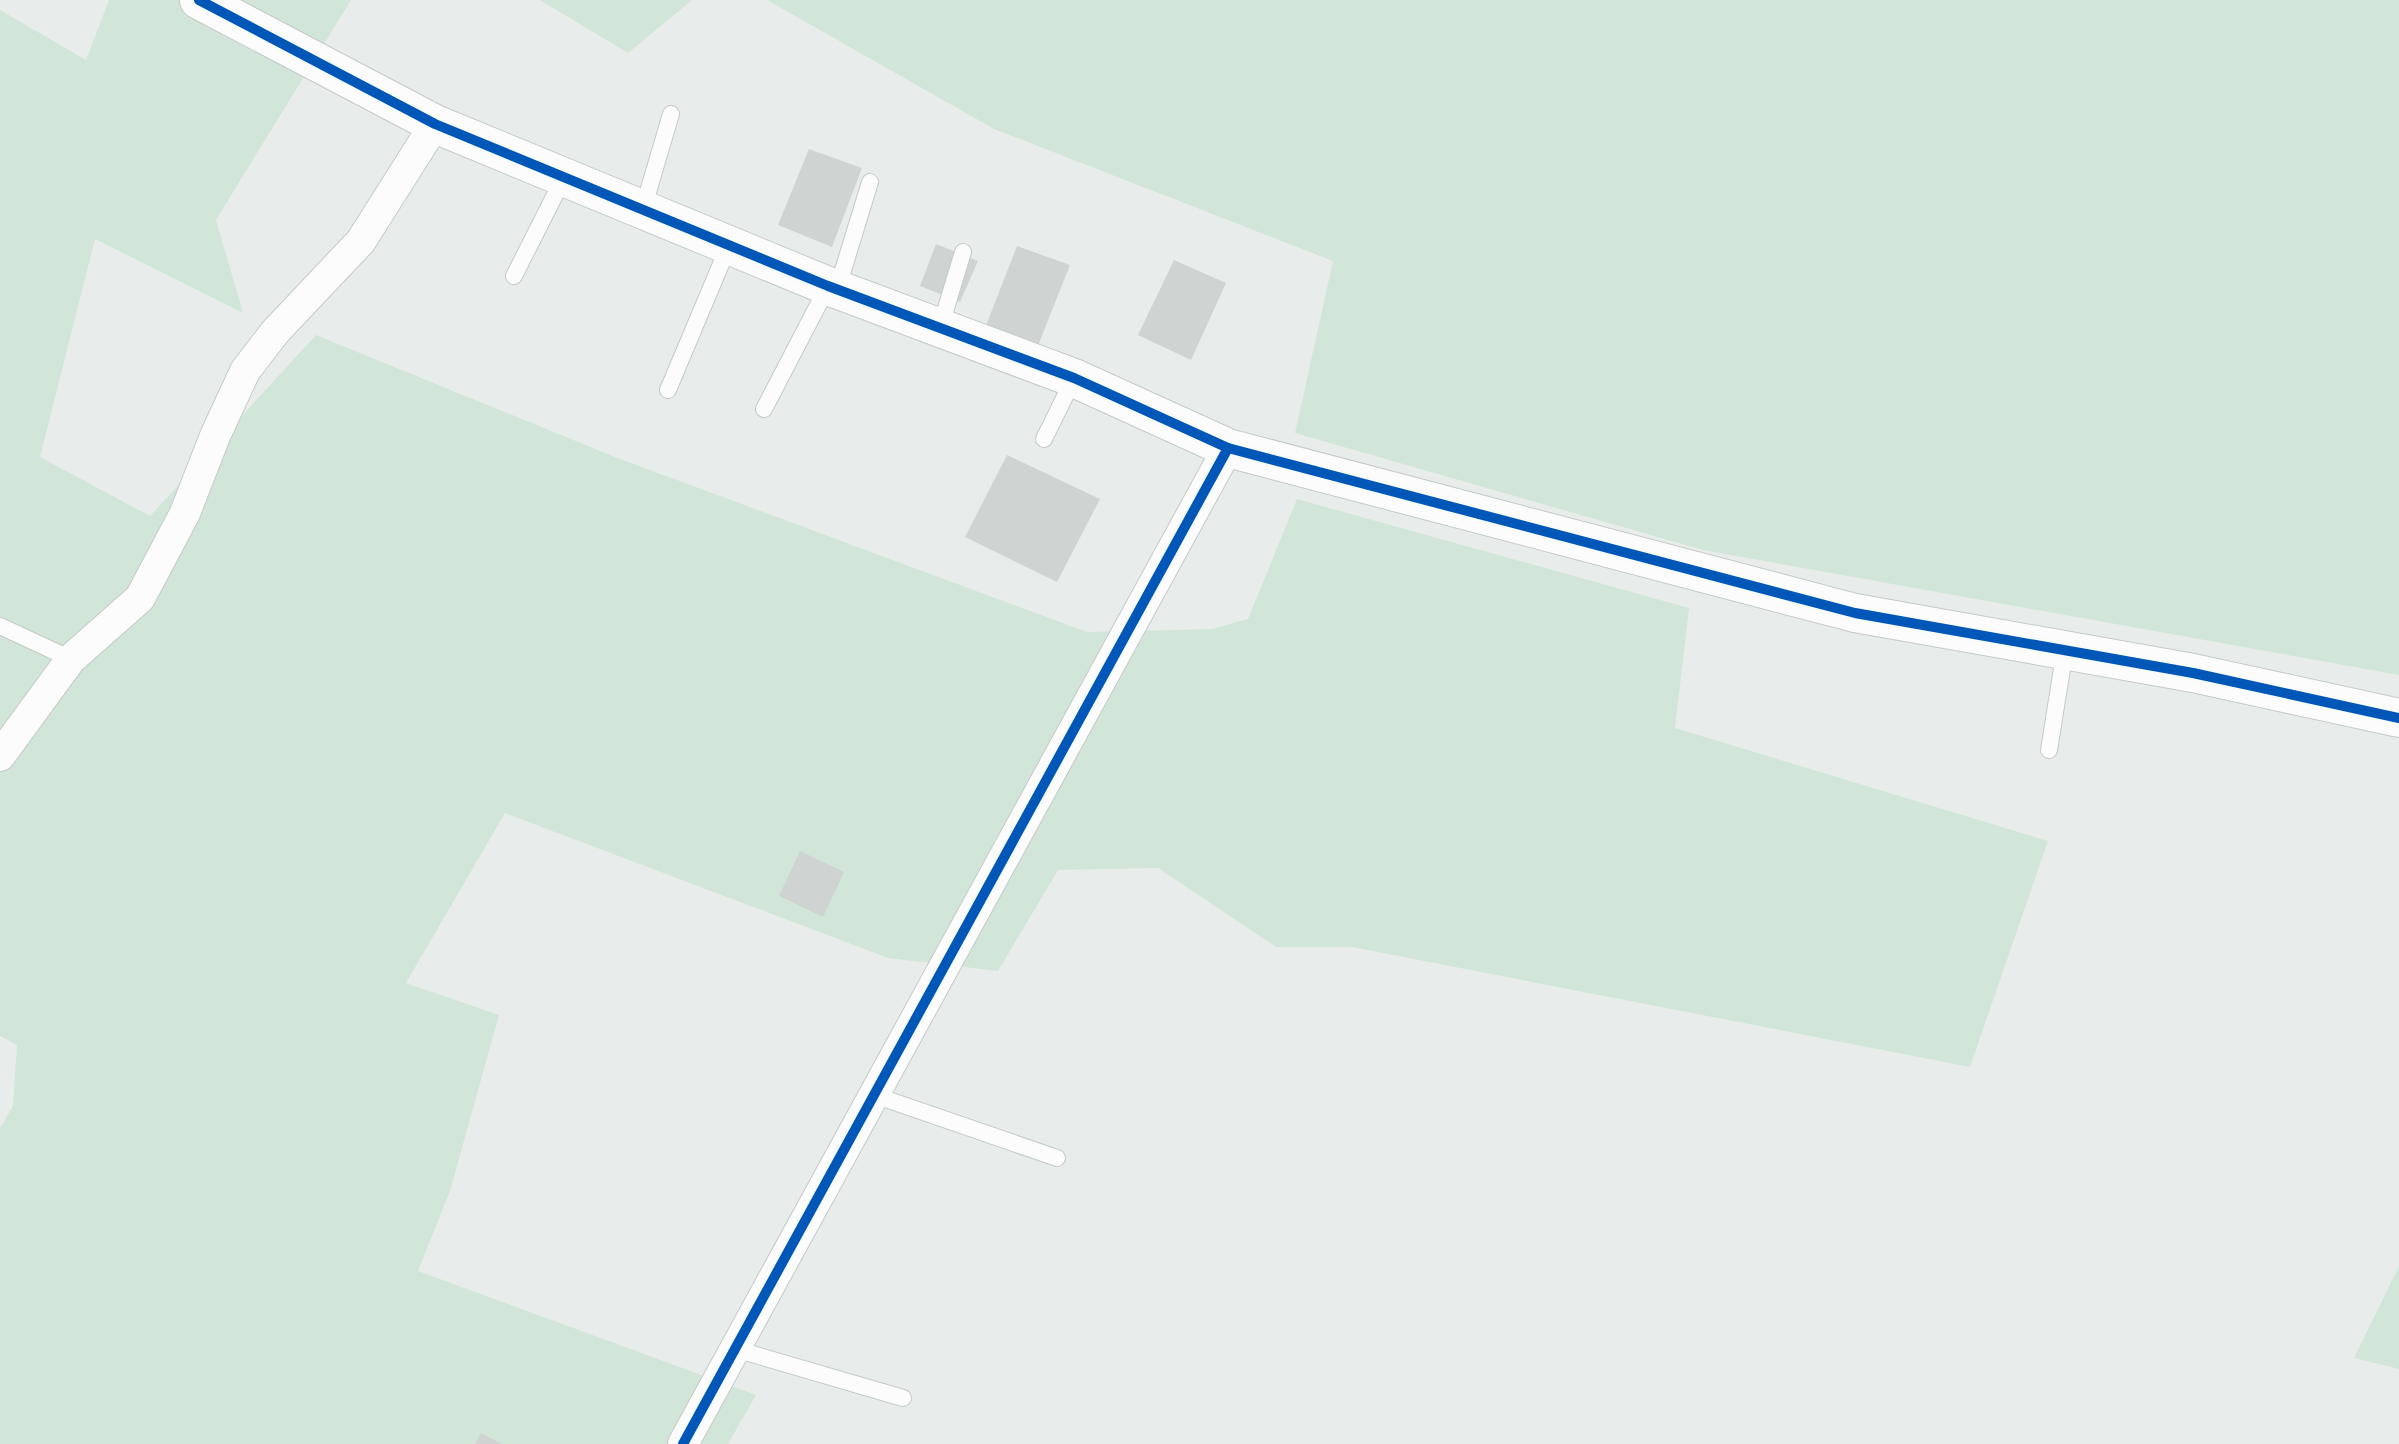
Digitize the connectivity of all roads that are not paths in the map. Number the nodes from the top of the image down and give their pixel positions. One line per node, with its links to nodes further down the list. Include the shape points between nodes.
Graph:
1 (198, 0): 3 (street)
2 (671, 114): 6 (lane)
3 (435, 124): 4 (street); 19 (street, via 361,241 275,332 245,371 185,513 140,598)
4 (564, 177): 6 (street); 9 (lane)
5 (870, 182): 10 (lane)
6 (643, 209): 7 (street)
7 (729, 245): 10 (street); 13 (lane)
8 (963, 252): 11 (lane)
9 (514, 276)
10 (832, 288): 11 (street); 14 (lane)
11 (940, 328): 12 (street)
12 (1074, 377): 15 (lane); 16 (street)
13 (668, 390)
14 (764, 409)
15 (1044, 439)
16 (1227, 448): 18 (street, via 1855,613); 23 (street)
17 (0, 626): 19 (lane)
18 (2065, 650): 20 (street); 21 (lane)
19 (71, 659): 22 (street)
20 (2399, 718)
21 (2049, 750)
22 (0, 756)
23 (874, 1095): 24 (lane); 25 (street)
24 (1057, 1158)
25 (735, 1349): 26 (lane); 27 (street)
26 (903, 1398)
27 (683, 1444)

